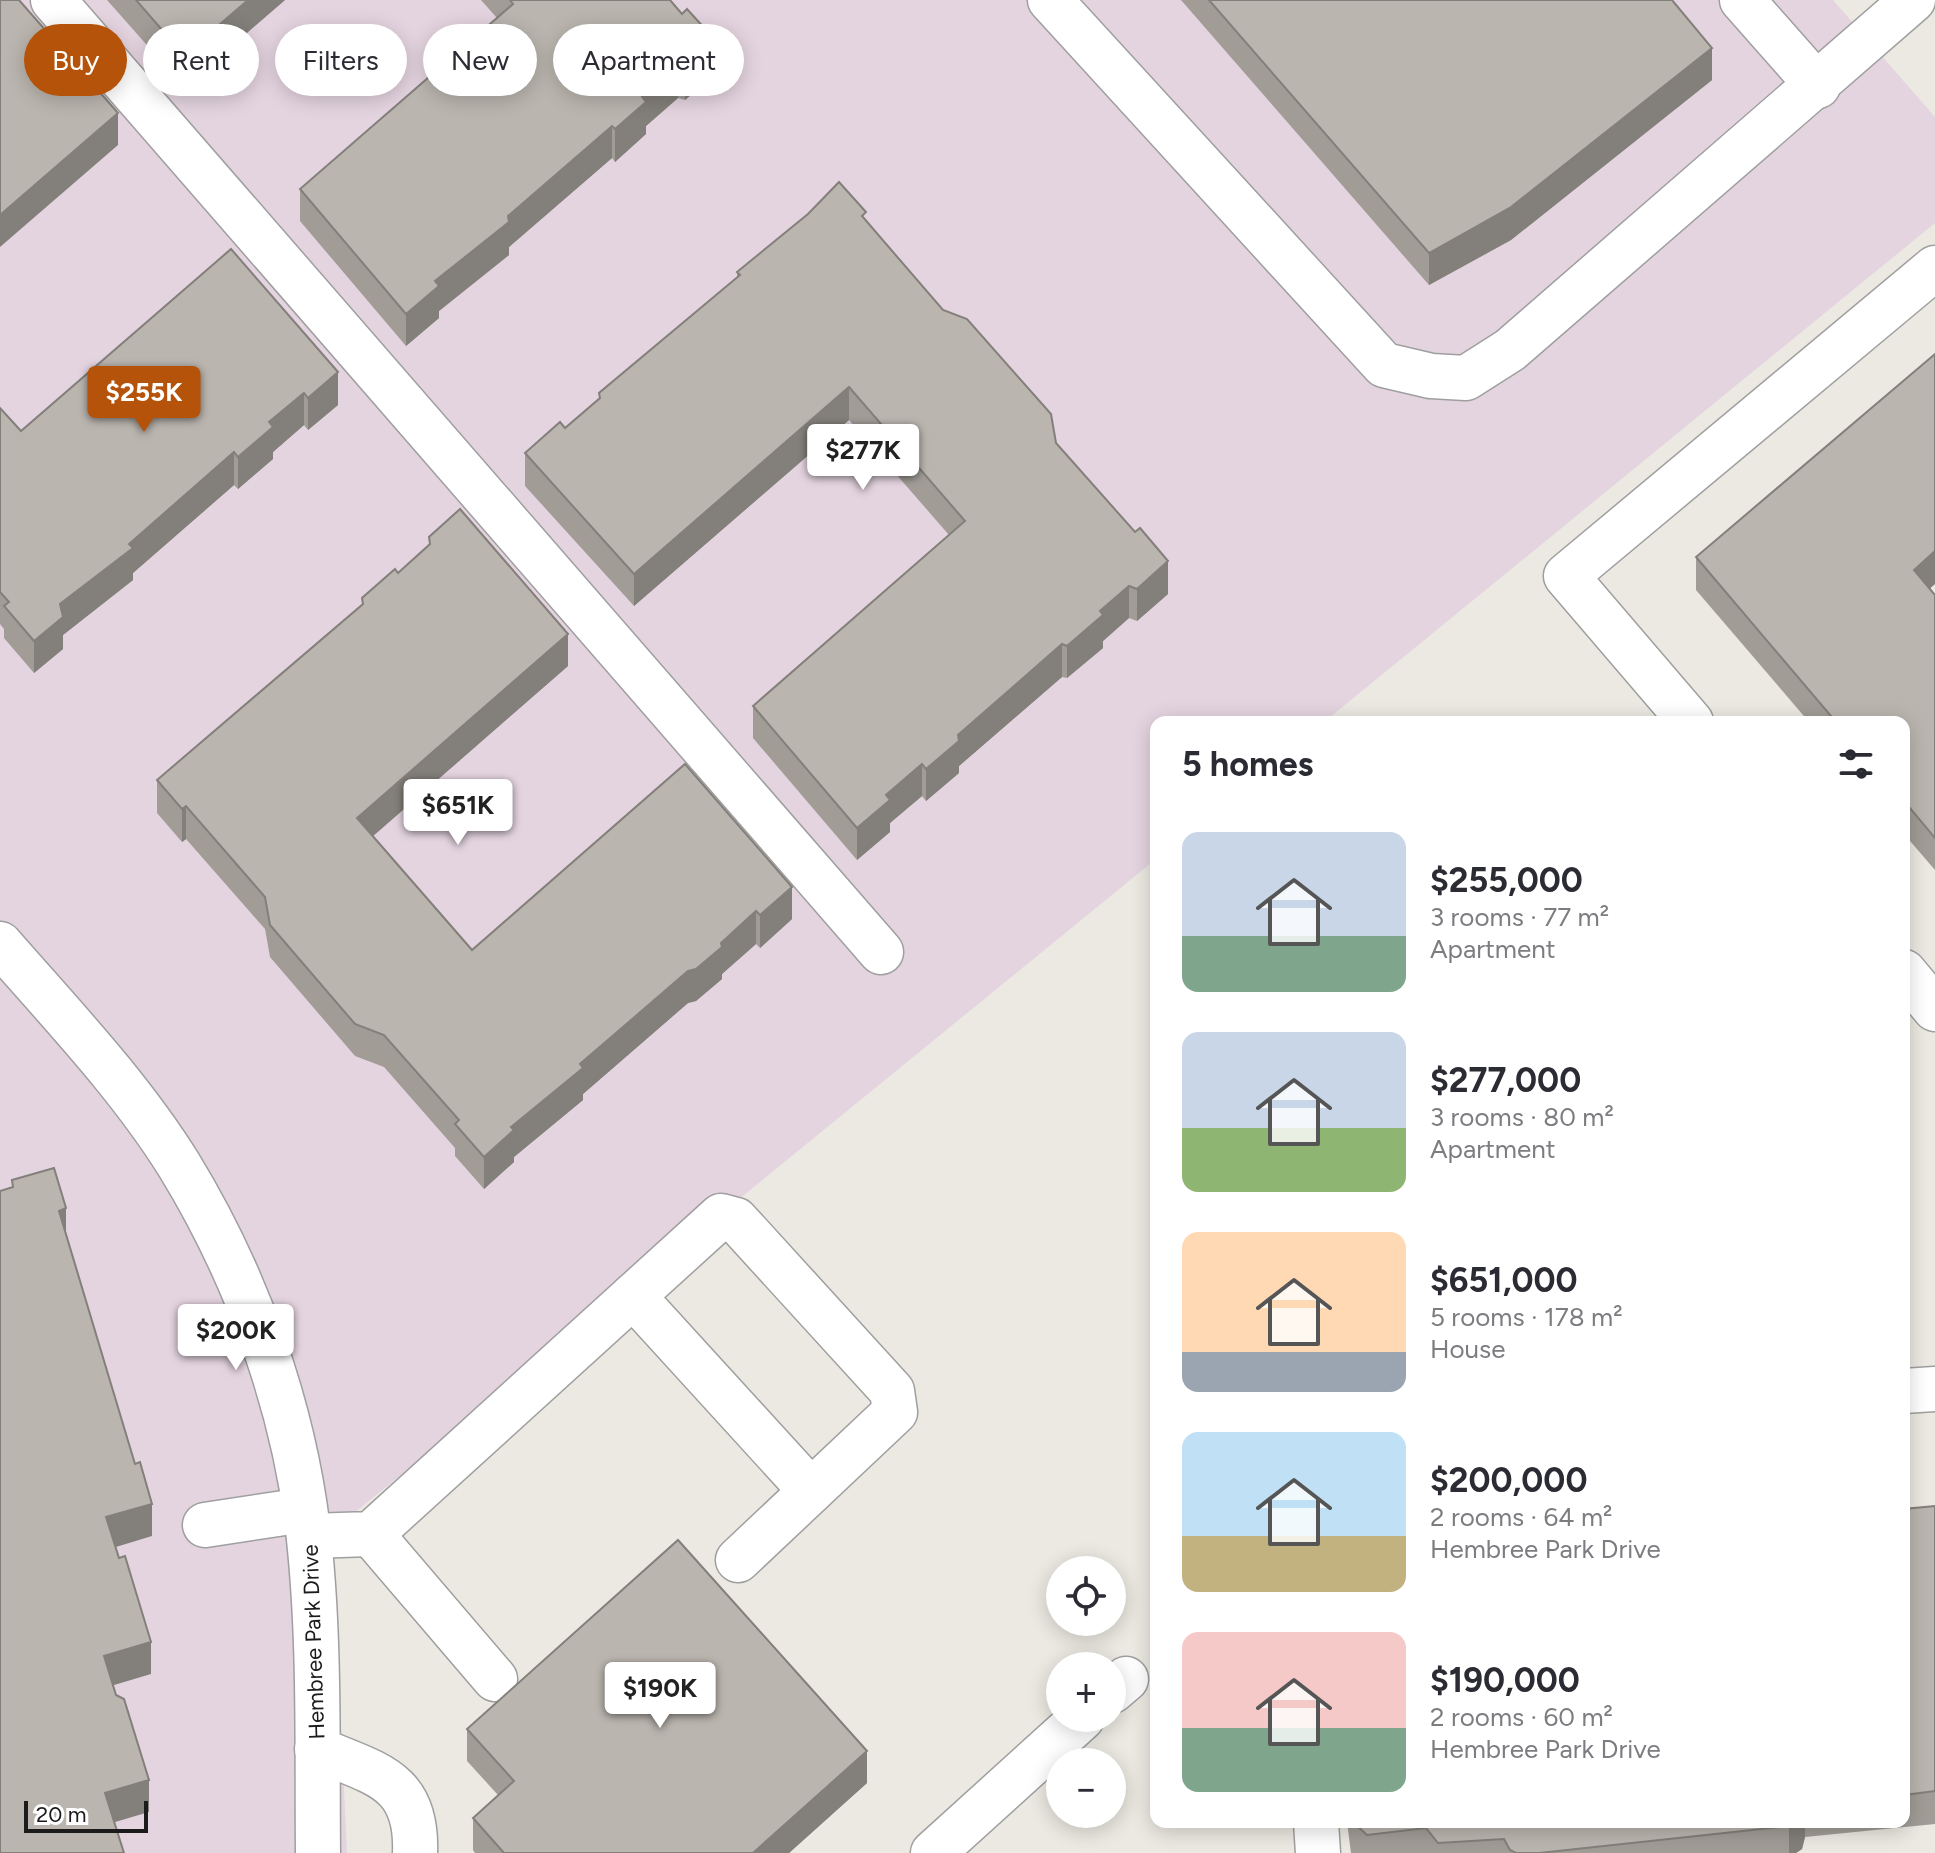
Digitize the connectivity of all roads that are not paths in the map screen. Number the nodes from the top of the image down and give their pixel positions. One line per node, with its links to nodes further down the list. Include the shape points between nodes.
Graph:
1 (53, 0): 8 (street)
2 (1050, 0): 5 (street, via 1384,365 1431,376 1466,378 1510,350)
3 (1742, 0): 5 (street)
4 (1913, 0): 5 (street)
5 (1818, 86)
6 (1935, 268): 7 (street, via 1566,576)
7 (1686, 716)
8 (881, 952)
9 (8, 971): 16 (street, Hembree Park Drive, via 106,1066 178,1164 230,1258 283,1401)
10 (1910, 979): 11 (street)
11 (1935, 1009)
12 (633, 1296): 15 (street); 15 (street, via 721,1216 736,1220 892,1391 895,1412); 18 (street)
13 (1935, 1389): 14 (street)
14 (1910, 1391)
15 (811, 1491): 19 (street)
16 (306, 1523): 17 (street); 18 (street); 22 (street, Hembree Park Drive, via 315,1612)
17 (205, 1525)
18 (371, 1534): 20 (street)
19 (738, 1560)
20 (495, 1679)
21 (1067, 1732): 26 (street)
22 (317, 1749): 24 (street, Hembree Park Drive); 25 (street, via 388,1781 407,1799 416,1826)
23 (1316, 1828): 27 (street)
24 (318, 1853)
25 (415, 1853)
26 (933, 1853)
27 (1318, 1853)

